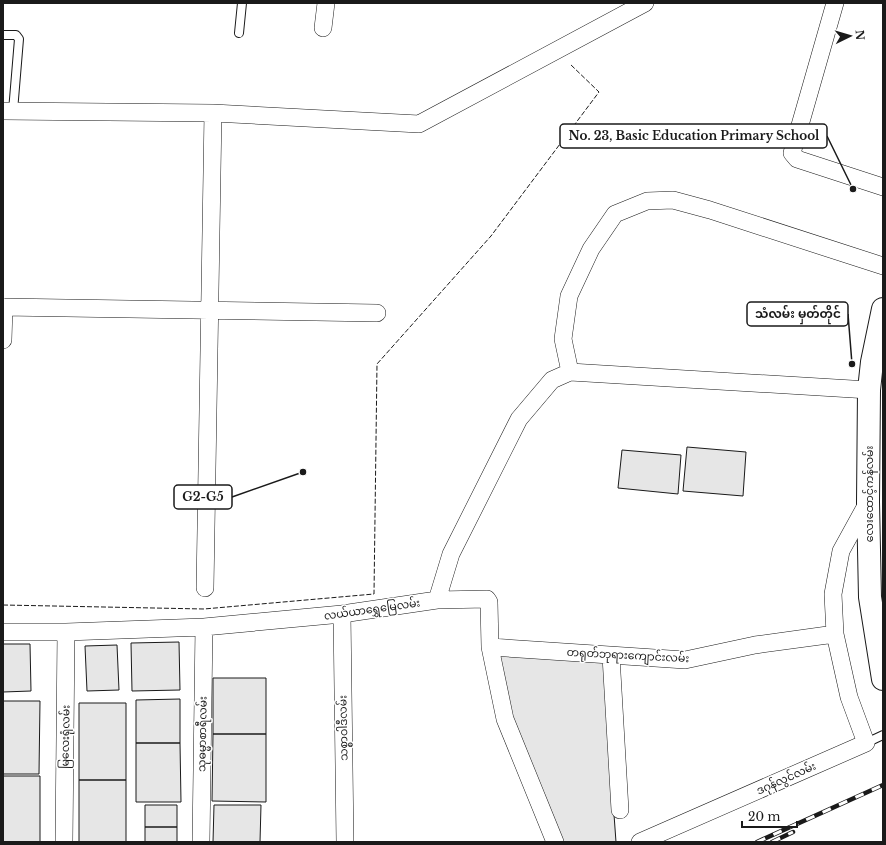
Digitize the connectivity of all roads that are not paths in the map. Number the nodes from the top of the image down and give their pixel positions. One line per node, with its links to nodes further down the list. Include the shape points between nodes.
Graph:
1 (242, 3): 6 (lane)
2 (326, 3): 5 (street)
3 (645, 3): 9 (street, via 419,124)
4 (835, 3): 10 (street, via 792,153 797,159)
5 (323, 28)
6 (239, 33)
7 (3, 35): 8 (lane, via 16,35 19,39)
8 (8, 111): 9 (street)
9 (213, 112): 14 (street)
10 (883, 187)
11 (883, 266): 17 (street, via 710,210 673,200 647,201 615,214 591,249 578,276 569,296 563,339)
12 (3, 307): 14 (street); 16 (street)
13 (883, 309): 18 (main road, လေးထောင့်ကန်လမ်း)
14 (210, 311): 15 (street); 20 (street)
15 (377, 313)
16 (3, 340)
17 (570, 372): 18 (street); 21 (street, via 552,380 519,419 451,554)
18 (869, 390): 19 (main road, လေးထောင့်ကန်လမ်း)
19 (868, 502): 26 (street, via 841,551 833,594); 29 (main road, လေးထောင့်ကန်လမ်း, via 870,597)
20 (205, 588)
21 (437, 600): 22 (street, လယ်ယာရွှေမြေလမ်း); 27 (street, လယ်ယာရွှေမြေလမ်း, via 487,599)
22 (342, 614): 23 (street, လယ်ယာရွှေမြေလမ်း); 35 (street, သစ္စာဝါဒီလမ်း)
23 (204, 627): 25 (street, လယ်ယာရွှေမြေလမ်း); 34 (street, သုဓမ္မာစာရီလမ်း)
24 (3, 632): 25 (street, လယ်ယာရွှေမြေလမ်း)
25 (66, 632): 33 (street, မြလေးရုံလမ်း)
26 (835, 634): 28 (street, တရုတ်ဘုရားကျောင်းလမ်း, via 754,645 685,660); 31 (street, via 849,697)
27 (490, 647): 28 (street, တရုတ်ဘုရားကျောင်းလမ်း); 36 (street, လယ်ယာရွှေမြေလမ်း, via 505,719)
28 (611, 656): 32 (street)
29 (882, 677)
30 (883, 735): 31 (lane)
31 (866, 743): 37 (street, ဒဂုန်လွင်လမ်း)
32 (620, 810)
33 (64, 842)
34 (201, 842)
35 (345, 842)
36 (554, 842)
37 (640, 842)

